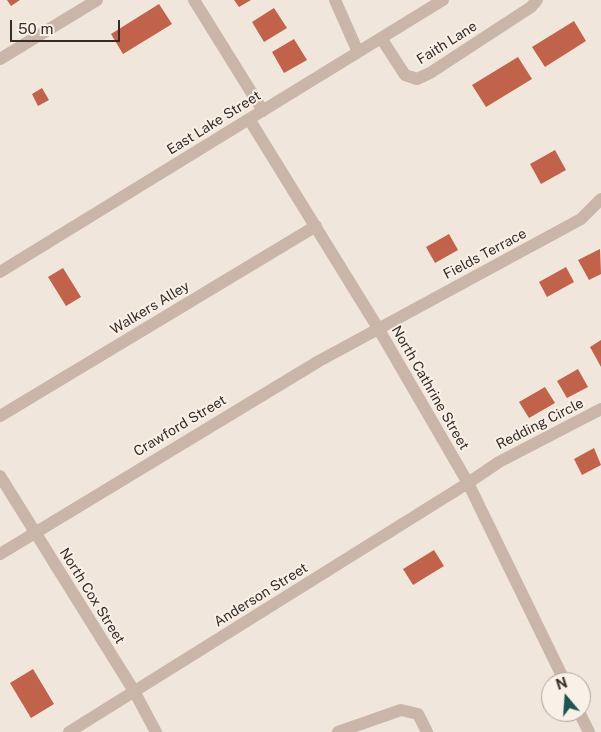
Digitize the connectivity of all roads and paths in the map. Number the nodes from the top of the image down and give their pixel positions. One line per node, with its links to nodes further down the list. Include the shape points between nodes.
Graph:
1 (97, 0): 8 (street)
2 (194, 0): 9 (street)
3 (335, 0): 7 (street)
4 (443, 0): 6 (street, East Lake Street)
5 (537, 0): 6 (street, Faith Lane, via 531,7 417,79 405,75)
6 (381, 38): 7 (street, East Lake Street)
7 (358, 52): 9 (street, East Lake Street)
8 (0, 59)
9 (263, 111): 10 (street, East Lake Street)
10 (249, 119): 12 (street, North Cathrine Street); 13 (street, East Lake Street)
11 (601, 198): 14 (street, Fields Terrace, via 581,218)
12 (316, 226): 14 (street, North Cathrine Street); 16 (street, Walkers Alley)
13 (0, 272)
14 (378, 328): 18 (street, North Cathrine Street); 19 (street, Crawford Street)
15 (601, 410): 18 (street, Redding Circle, via 498,462)
16 (0, 416)
17 (0, 476): 19 (street, North Cox Street)
18 (468, 482): 21 (street, North Cathrine Street); 22 (street, Anderson Street)
19 (35, 532): 20 (street, Crawford Street); 22 (street, North Cox Street)
20 (0, 554)
21 (560, 672)
22 (134, 691): 23 (street, Anderson Street); 24 (street, North Cox Street)
23 (69, 732)
24 (156, 732)
25 (338, 732): 26 (street, via 401,710 418,714)
26 (427, 732)

